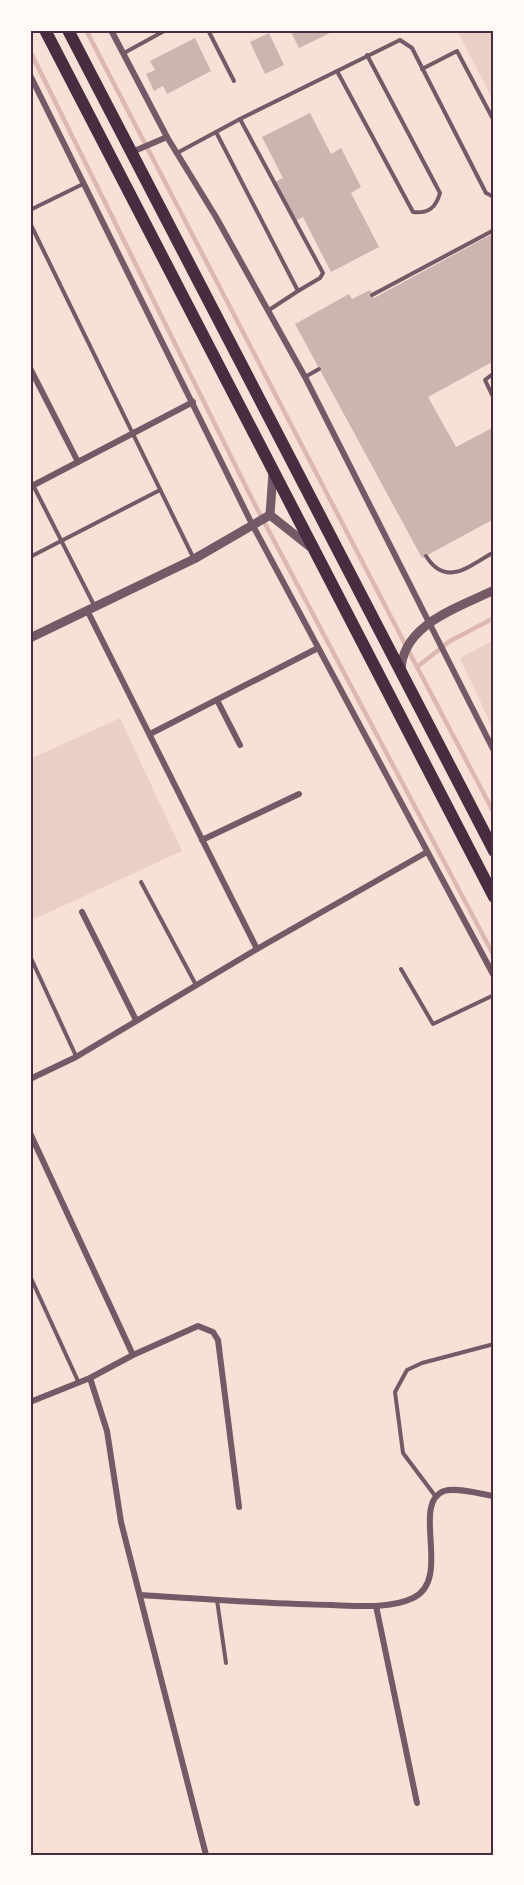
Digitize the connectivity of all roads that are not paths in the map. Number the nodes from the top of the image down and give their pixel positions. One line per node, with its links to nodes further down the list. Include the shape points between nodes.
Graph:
1 (45, 30): 35 (main road)
2 (68, 30): 17 (main road)
3 (111, 30): 7 (street)
4 (166, 30): 6 (lane)
5 (208, 30): 12 (lane)
6 (157, 32): 7 (lane)
7 (124, 53): 16 (street)
8 (368, 55): 9 (lane, via 400,40 412,48); 10 (lane); 10 (lane, via 440,192 436,204 428,211 413,212)
9 (422, 69): 14 (lane, via 457,51); 20 (lane, via 486,193)
10 (337, 71): 13 (lane)
11 (30, 75): 19 (street)
12 (234, 81)
13 (240, 119): 15 (lane); 24 (lane, via 323,273)
14 (494, 121)
15 (216, 132): 18 (lane); 24 (lane)
16 (167, 137): 17 (street); 18 (street)
17 (136, 150): 51 (main road)
18 (177, 153): 26 (street)
19 (83, 184): 21 (lane); 32 (street)
20 (494, 197)
21 (30, 210)
22 (30, 223): 33 (lane)
23 (494, 230): 25 (lane)
24 (298, 291): 26 (lane)
25 (372, 295)
26 (269, 310): 30 (street)
27 (30, 368): 34 (street)
28 (319, 369): 30 (lane)
29 (494, 373): 31 (lane, via 486,380)
30 (305, 377): 48 (street)
31 (494, 399)
32 (193, 402): 33 (street); 39 (street)
33 (133, 435): 34 (street); 37 (lane)
34 (78, 462): 36 (street)
35 (273, 472): 38 (street); 41 (main road)
36 (32, 486): 40 (lane)
37 (160, 490): 40 (lane); 45 (lane)
38 (268, 516): 39 (street); 41 (street)
39 (254, 523): 45 (street); 50 (street)
40 (61, 543): 44 (lane); 47 (lane)
41 (313, 550): 61 (main road)
42 (494, 552): 43 (lane, via 456,573 437,571)
43 (426, 556)
44 (30, 557)
45 (194, 559): 47 (street)
46 (494, 590): 48 (street)
47 (91, 610): 49 (street); 53 (street)
48 (428, 624): 51 (street, via 402,656); 55 (street)
49 (30, 638)
50 (318, 648): 52 (street); 59 (street)
51 (401, 671): 58 (main road)
52 (217, 700): 53 (street); 54 (street)
53 (150, 734): 57 (street)
54 (240, 745)
55 (494, 751)
56 (299, 794): 57 (street)
57 (202, 840): 63 (street)
58 (494, 851)
59 (427, 852): 63 (street); 66 (street)
60 (141, 882): 67 (lane)
61 (494, 897)
62 (82, 912): 69 (street)
63 (257, 949): 67 (street)
64 (30, 956): 70 (lane)
65 (401, 969): 68 (lane, via 433,1024)
66 (494, 976)
67 (196, 985): 69 (street)
68 (494, 995)
69 (136, 1020): 70 (street)
70 (76, 1057): 71 (street)
71 (30, 1079)
72 (30, 1133): 75 (street)
73 (30, 1276): 77 (lane)
74 (494, 1344): 80 (lane, via 415,1366 401,1377 395,1392 403,1453)
75 (133, 1354): 76 (street); 81 (street, via 198,1326 213,1332 218,1340)
76 (90, 1378): 77 (street); 82 (street, via 107,1431 121,1522)
77 (78, 1381): 78 (street)
78 (30, 1402)
79 (494, 1496): 80 (street, via 443,1491)
80 (436, 1498): 84 (street, via 430,1509 431,1573 425,1590 412,1598)
81 (239, 1507)
82 (140, 1595): 83 (street); 87 (street)
83 (217, 1600): 84 (street); 85 (lane)
84 (376, 1606): 86 (street)
85 (226, 1663)
86 (417, 1803)
87 (206, 1855)

